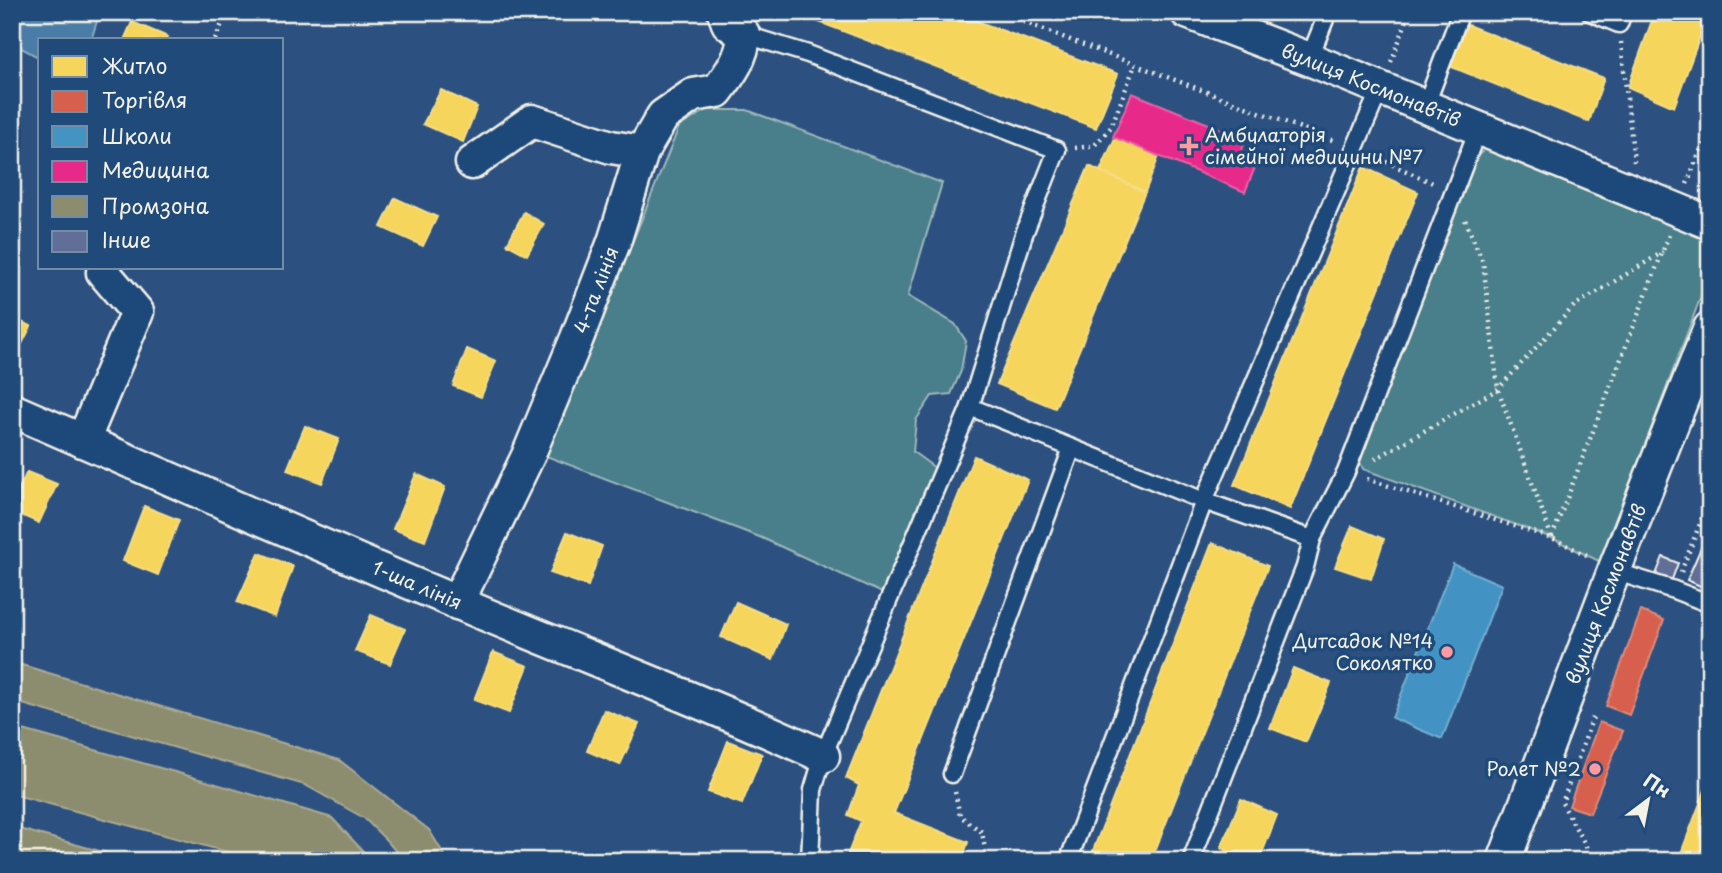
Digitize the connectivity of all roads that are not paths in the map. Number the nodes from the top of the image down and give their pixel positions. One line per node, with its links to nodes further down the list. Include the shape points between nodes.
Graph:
1 (1187, 12): 7 (street, вулиця Космонавтів)
2 (1328, 12): 7 (lane)
3 (1461, 12): 9 (lane)
4 (1590, 12): 5 (lane)
5 (1621, 18)
6 (733, 23): 11 (street, 4-та лінія, via 744,41 732,73 717,92 693,95 663,116); 16 (lane, via 1057,150 1024,234)
7 (1309, 60): 8 (street, вулиця Космонавтів)
8 (1380, 89): 9 (street, вулиця Космонавтів); 20 (lane)
9 (1425, 107): 10 (street, вулиця Космонавтів)
10 (1478, 129): 13 (street, вулиця Космонавтів); 21 (lane, via 1346,472)
11 (642, 152): 12 (street, via 611,147 532,121); 23 (street, 4-та лінія, via 577,338 528,456)
12 (472, 163)
13 (1710, 223)
14 (104, 270): 18 (street, via 137,312)
15 (1710, 328): 22 (street, вулиця Космонавтів)
16 (970, 407): 19 (lane); 25 (lane)
17 (12, 411): 18 (street, 1-ша лінія)
18 (83, 441): 23 (street, 1-ша лінія)
19 (1072, 448): 20 (lane); 26 (lane)
20 (1203, 500): 21 (lane); 28 (lane)
21 (1312, 539): 29 (lane)
22 (1614, 571): 24 (lane); 30 (street, вулиця Космонавтів)
23 (457, 603): 25 (street, 1-ша лінія)
24 (1710, 604)
25 (823, 756): 27 (lane, via 813,790)
26 (952, 774)
27 (810, 861)
28 (1066, 861)
29 (1191, 861)
30 (1504, 861)

